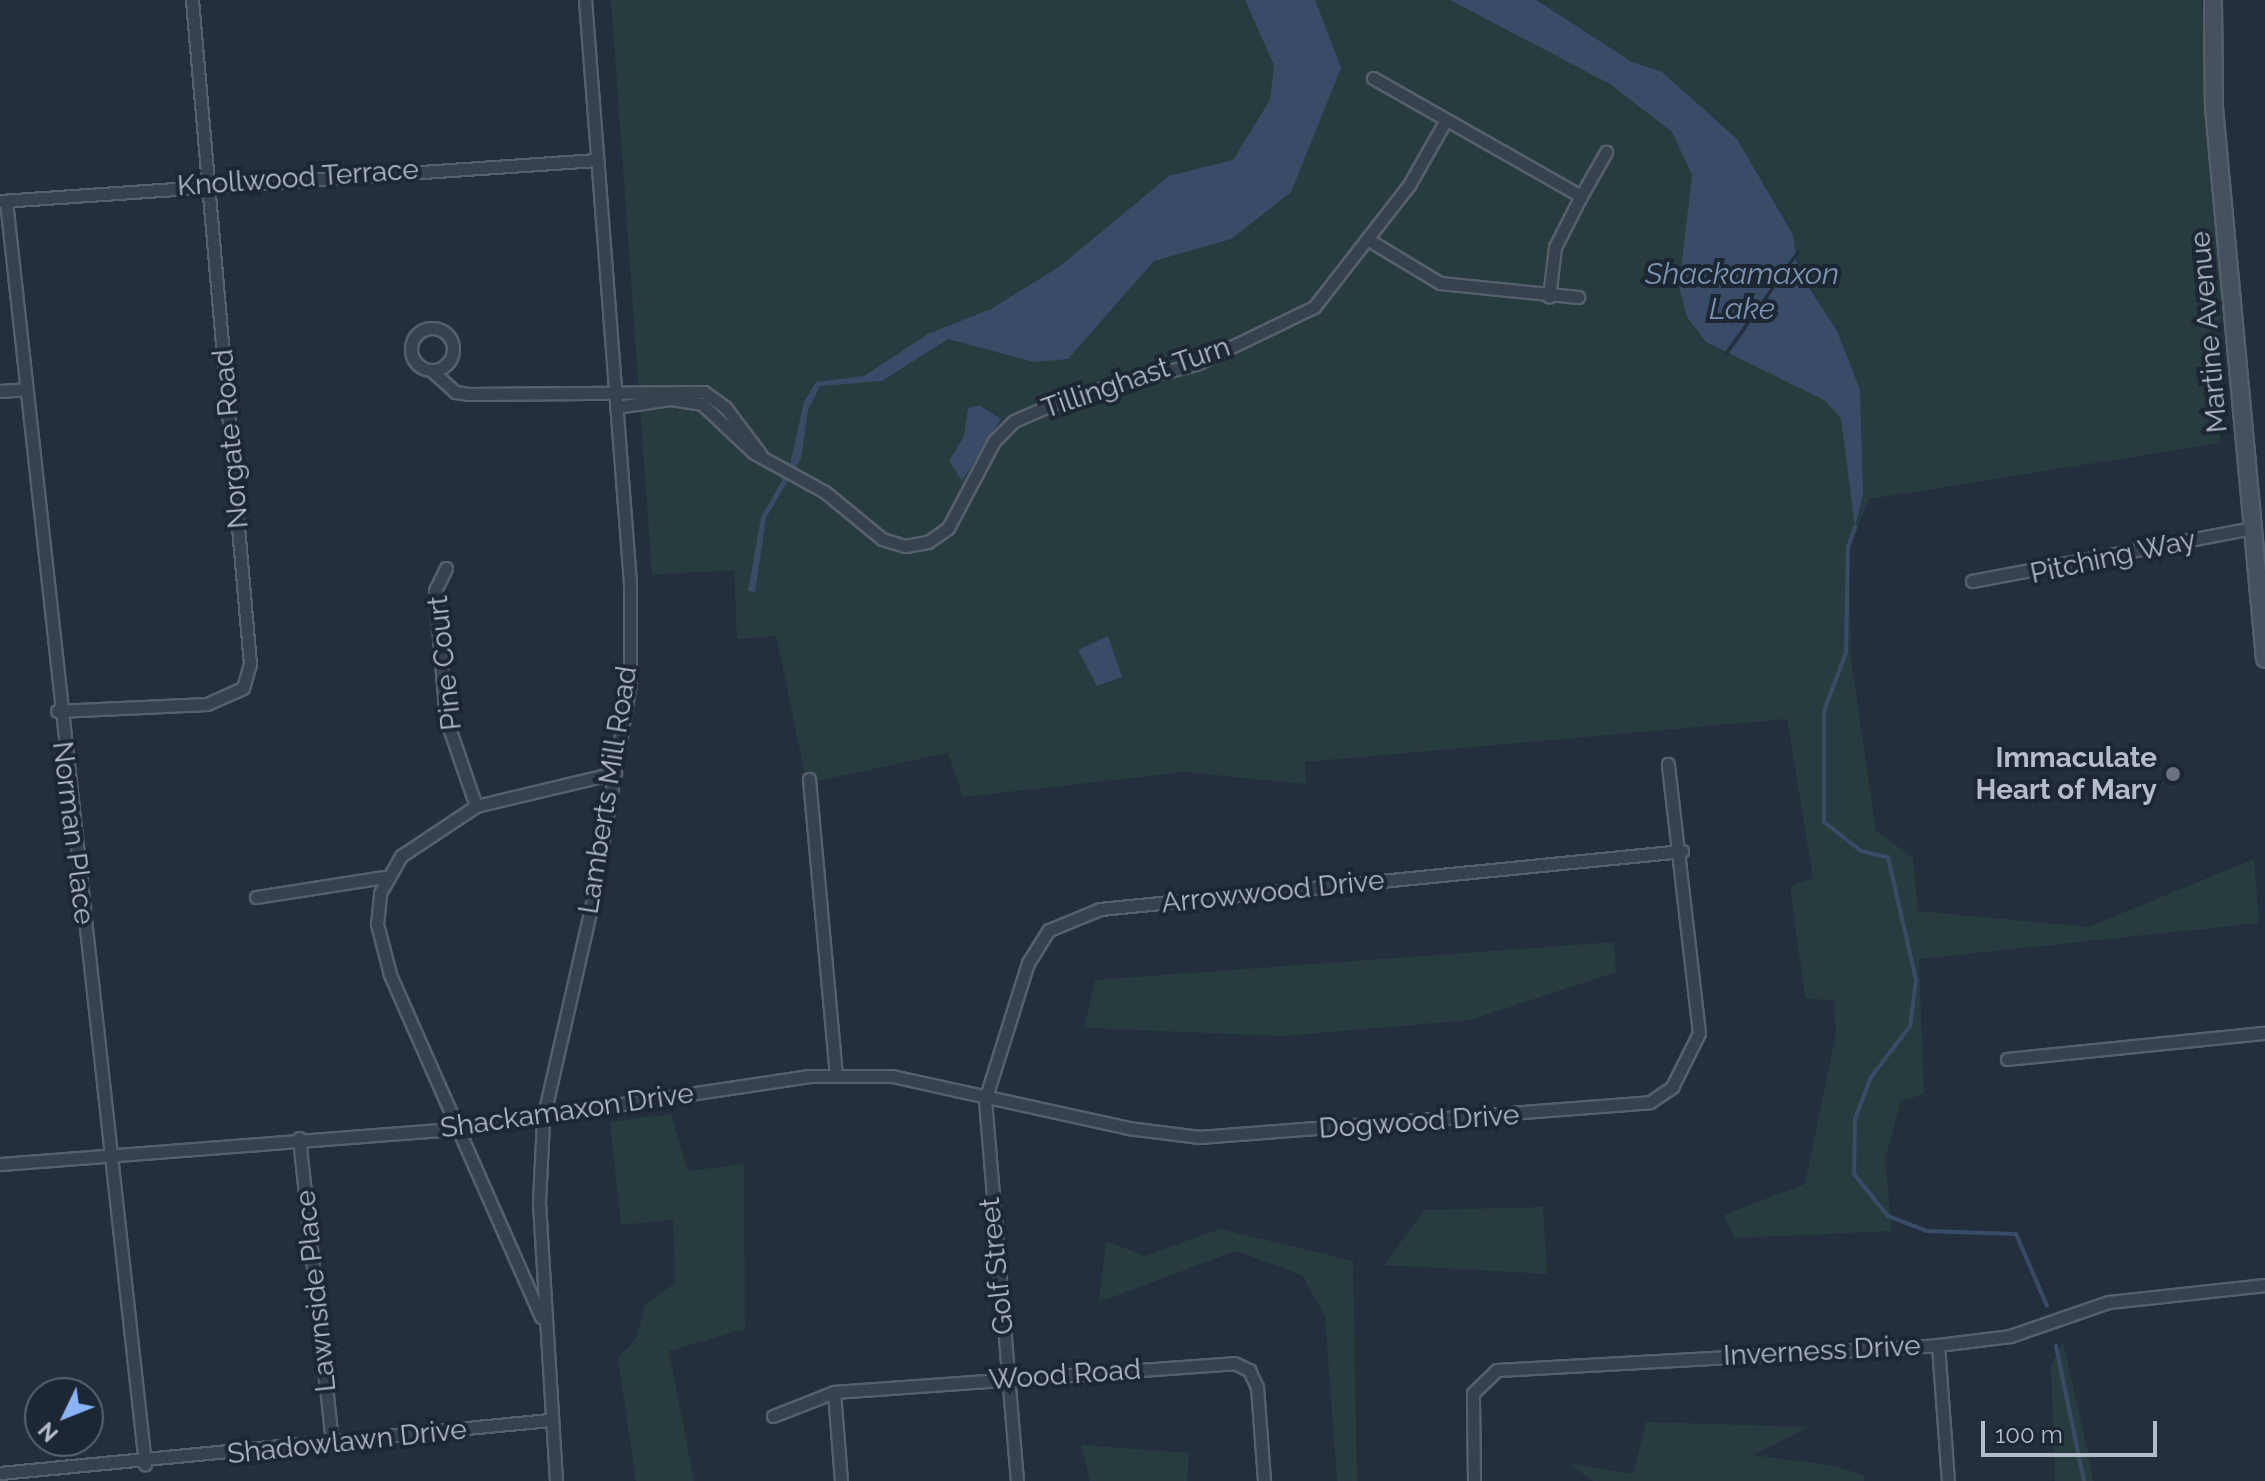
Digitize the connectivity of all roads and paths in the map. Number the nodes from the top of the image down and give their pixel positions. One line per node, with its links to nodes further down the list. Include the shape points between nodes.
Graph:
1 (192, 0): 8 (street, Norgate Road)
2 (585, 0): 7 (street, Lamberts Mill Road)
3 (2213, 0): 20 (main road, Martine Avenue, via 2214,108)
4 (1373, 78): 5 (street)
5 (1446, 120): 9 (street); 11 (street, Tillinghast Turn)
6 (1606, 152): 9 (street)
7 (597, 160): 8 (street, Knollwood Terrace); 17 (street, Lamberts Mill Road)
8 (208, 182): 10 (street, Knollwood Terrace); 24 (street, Norgate Road, via 250,664 243,688 229,699)
9 (1581, 196): 12 (street, via 1555,247)
10 (3, 201): 15 (street, Norman Place)
11 (1367, 239): 12 (street, via 1440,283); 19 (street, Tillinghast Turn, via 1305,313 1196,364 1069,397 1014,421 994,441 948,528 928,542 905,546 882,539 825,492)
12 (1549, 297): 13 (street)
13 (1578, 297)
14 (432, 371): 17 (street, Tillinghast Turn, via 455,392 469,394)
15 (26, 389): 16 (street); 24 (street, Norman Place)
16 (0, 391)
17 (615, 392): 18 (street, Lamberts Mill Road); 19 (street, Tillinghast Turn, via 704,392 735,417)
18 (616, 407): 19 (street, Tillinghast Turn, via 671,399 702,404); 26 (street, Lamberts Mill Road, via 630,684)
19 (764, 461)
20 (2253, 528): 22 (street, Pitching Way); 23 (main road, Martine Avenue)
21 (446, 568): 28 (street, Pine Court, via 435,591 446,719)
22 (1972, 581)
23 (2265, 659)
24 (57, 711): 39 (street, Norman Place)
25 (1668, 764): 29 (street, Dogwood Drive)
26 (615, 773): 28 (street); 36 (street, Lamberts Mill Road)
27 (809, 779): 34 (street)
28 (476, 806): 30 (street, via 436,827)
29 (1682, 851): 35 (street, Arrowwood Drive, via 1080,915 1037,945); 35 (street, Dogwood Drive, via 1699,1033 1672,1087 1650,1102 1199,1137)
30 (383, 877): 31 (street); 37 (street, via 377,924 390,974)
31 (256, 897)
32 (2265, 1033): 33 (street)
33 (2007, 1059)
34 (836, 1075): 35 (street, Dogwood Drive, via 892,1076); 36 (street, Shackamaxon Drive)
35 (985, 1100): 44 (street, Golf Street)
36 (543, 1119): 37 (street, Shackamaxon Drive); 42 (street, Lamberts Mill Road)
37 (455, 1129): 38 (street, Shackamaxon Drive); 42 (street)
38 (299, 1138): 39 (street, Shackamaxon Drive); 48 (street, Lawnside Place)
39 (115, 1154): 40 (street, Shackamaxon Drive); 49 (street, Norman Place)
40 (0, 1164)
41 (2265, 1285): 43 (street, Inverness Drive, via 2109,1302 2010,1336)
42 (545, 1325): 47 (street, Lamberts Mill Road)
43 (1938, 1345): 55 (street, Inverness Drive, via 1497,1370 1473,1393); 56 (street)
44 (1008, 1378): 45 (street, Wood Road); 53 (street, Golf Street); 54 (street, Wood Road, via 1243,1366 1257,1387)
45 (834, 1392): 46 (street, Wood Road); 52 (street)
46 (773, 1416)
47 (549, 1420): 48 (street, Shadowlawn Drive); 51 (street, Lamberts Mill Road)
48 (332, 1444): 49 (street, Shadowlawn Drive)
49 (145, 1464): 50 (street, Shadowlawn Drive)
50 (0, 1473)
51 (556, 1481)
52 (841, 1481)
53 (1017, 1481)
54 (1264, 1481)
55 (1474, 1481)
56 (1948, 1481)

